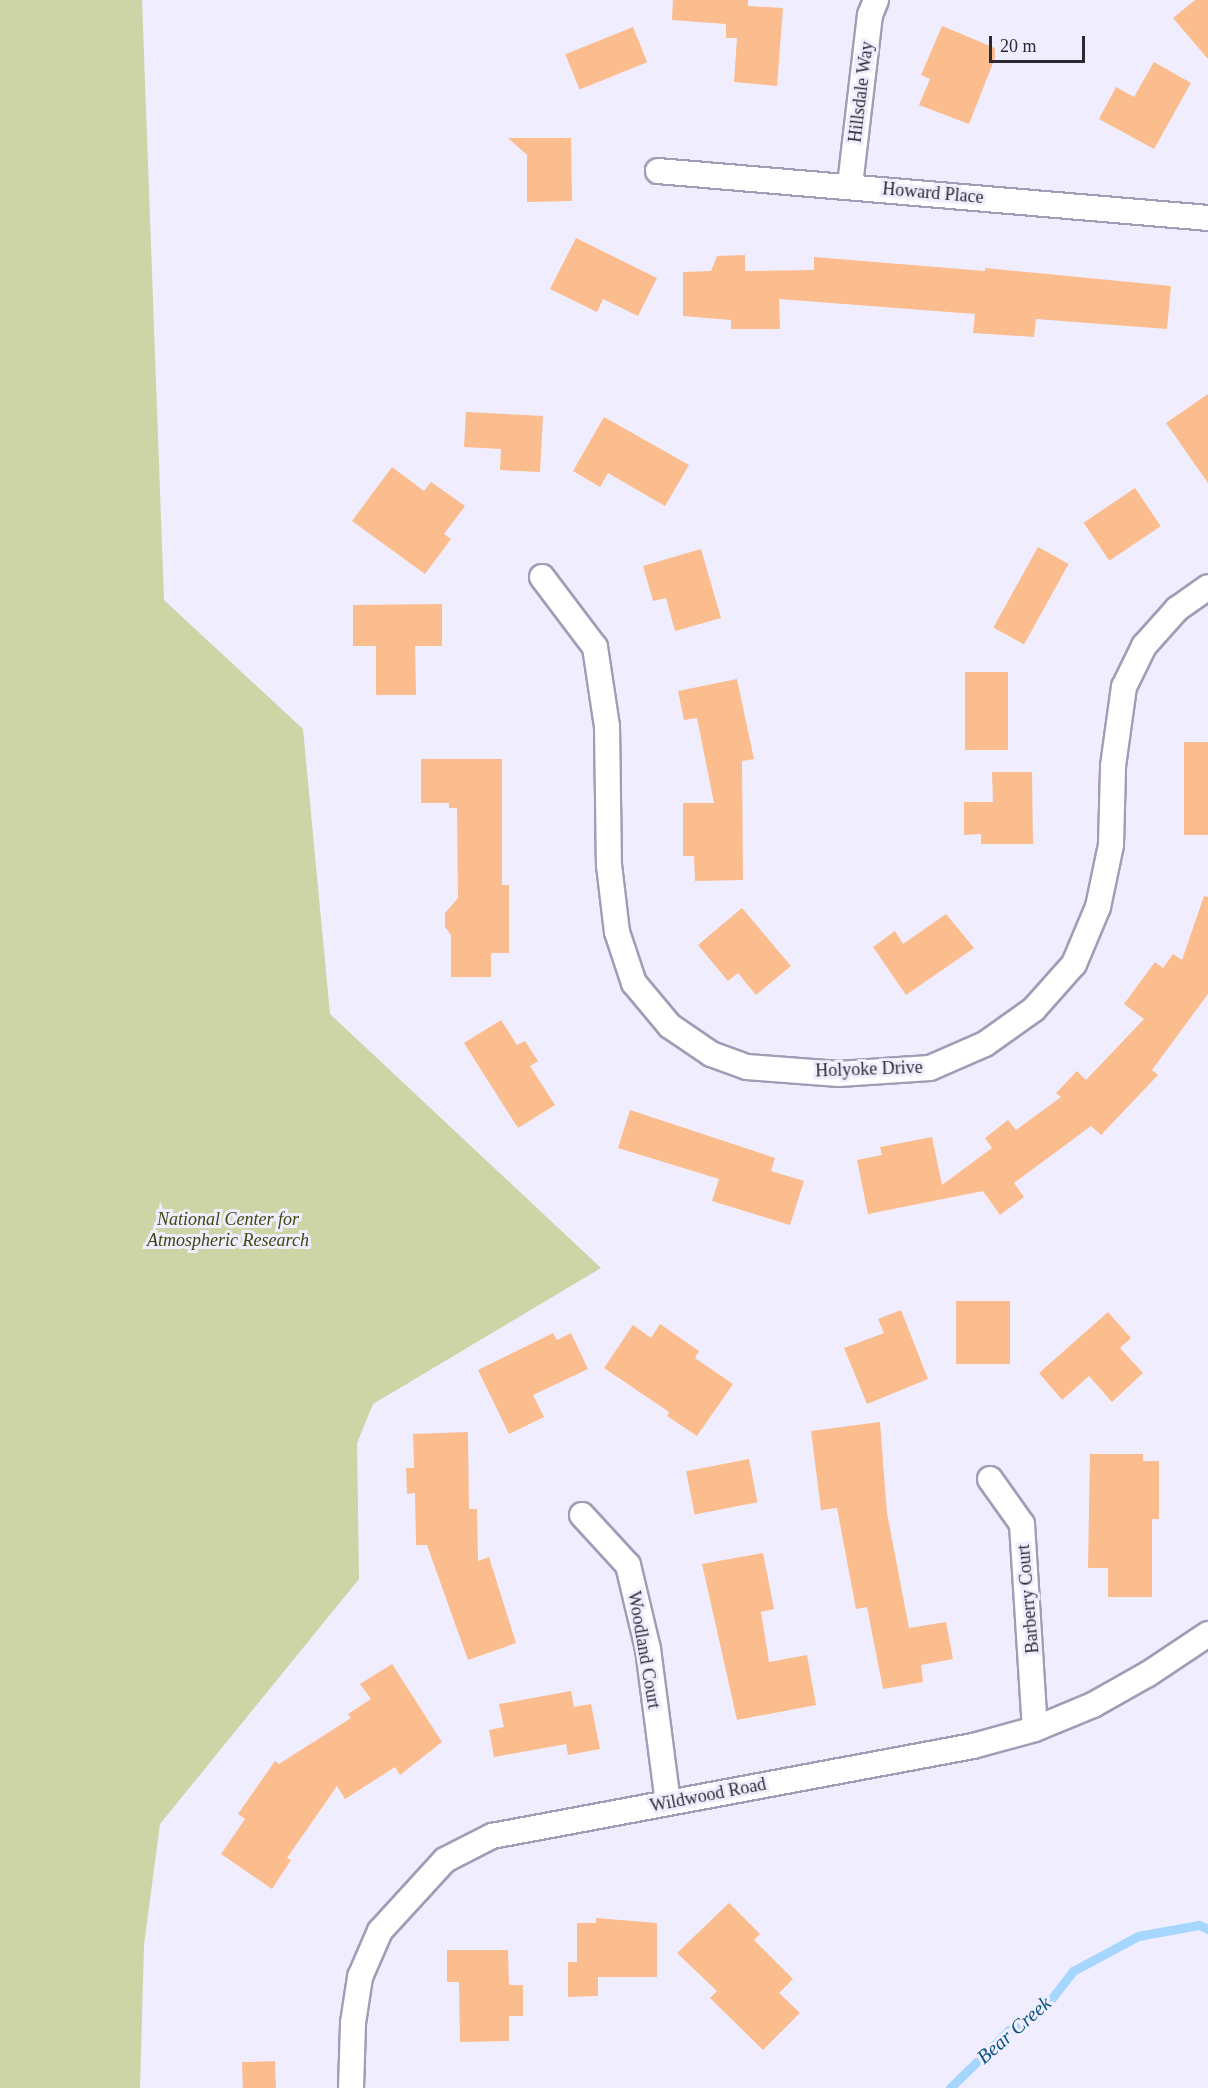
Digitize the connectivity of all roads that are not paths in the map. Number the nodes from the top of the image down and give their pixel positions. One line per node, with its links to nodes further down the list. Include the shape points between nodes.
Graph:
1 (876, 0): 3 (street, Hillsdale Way, via 870,15)
2 (658, 171): 3 (street, Howard Place)
3 (850, 185): 4 (street, Howard Place)
4 (1208, 218)
5 (542, 577): 6 (street, Holyoke Drive, via 595,647 607,726 609,865 617,932 634,983 670,1026 711,1054 747,1067 838,1074 930,1068 985,1044 1034,1009 1074,964 1098,907 1111,845 1113,766 1124,687 1144,646 1177,609)
6 (1208, 587)
7 (990, 1479): 10 (street, Barberry Court, via 1022,1524)
8 (582, 1515): 11 (street, Woodland Court, via 628,1566 648,1649)
9 (1208, 1634): 10 (street, Wildwood Road, via 1093,1705)
10 (1035, 1729): 11 (street, Wildwood Road, via 973,1746)
11 (668, 1802): 12 (street, Wildwood Road, via 492,1836 445,1860 380,1931 360,1977 353,2023)
12 (351, 2088)

